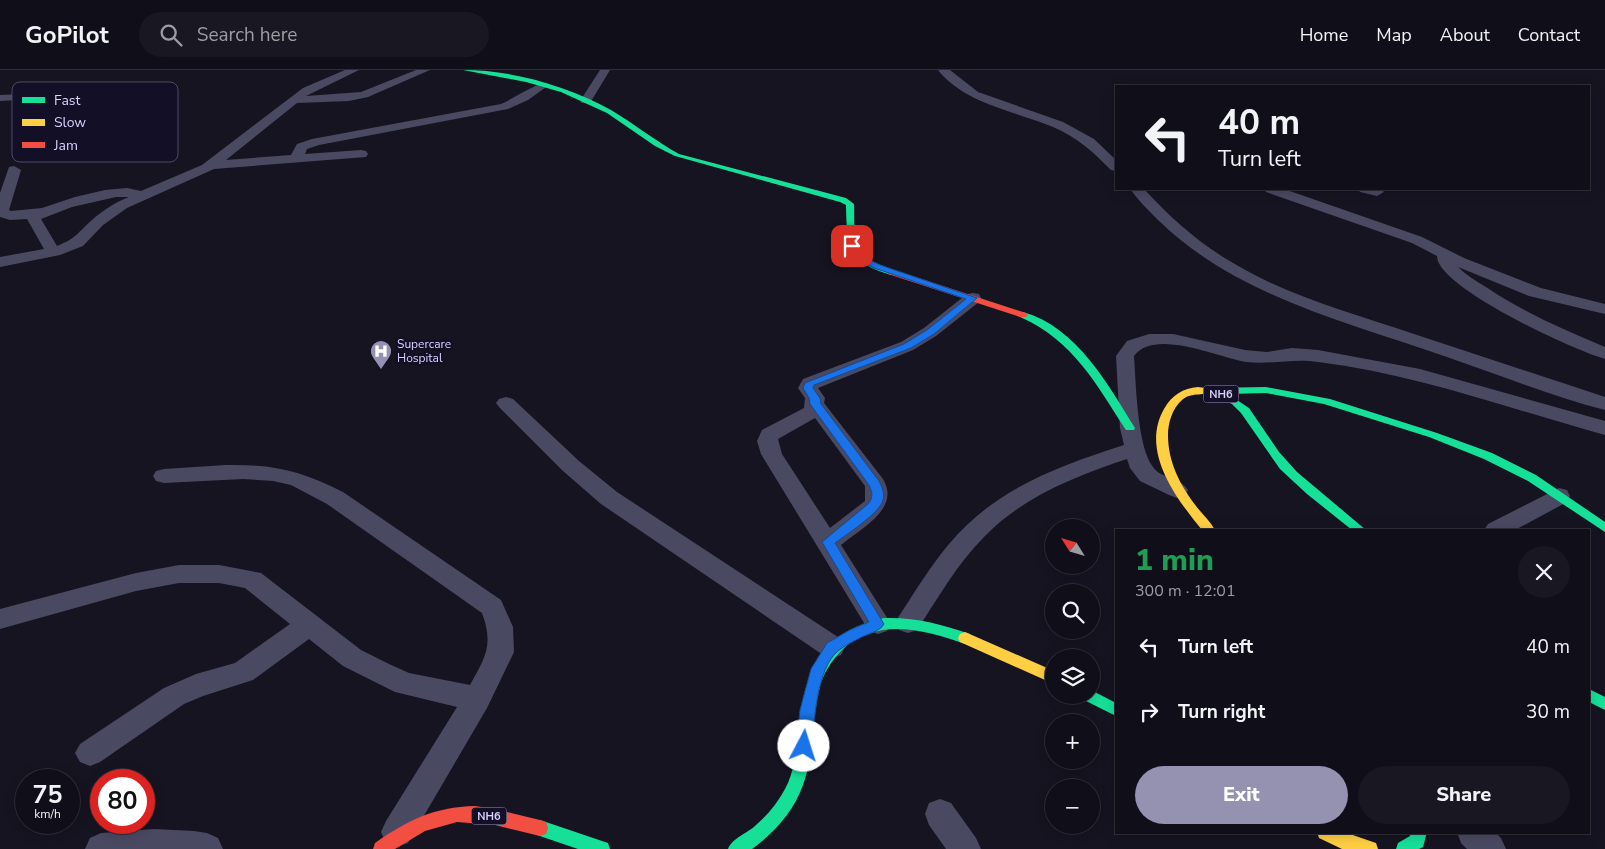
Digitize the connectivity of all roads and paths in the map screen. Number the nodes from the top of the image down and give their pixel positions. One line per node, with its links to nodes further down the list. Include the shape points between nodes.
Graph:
1 (354, 70): 7 (street, via 307,90)
2 (425, 70): 7 (street, via 364,95)
3 (466, 70): 6 (main road)
4 (605, 70): 8 (street)
5 (943, 70): 12 (street, via 974,94 1074,132)
6 (543, 85): 8 (main road); 10 (street, via 504,107 316,142 302,148)
7 (297, 100): 11 (street)
8 (586, 101): 21 (main road, via 609,111 653,143 677,155 850,204 852,246 859,258)
9 (361, 154): 10 (street)
10 (296, 159): 11 (street)
11 (211, 165): 16 (street, via 197,174)
12 (1115, 165)
13 (14, 170): 17 (street, via 1,212 22,216)
14 (1138, 190): 29 (street, via 1175,228 1236,272 1318,307)
15 (1274, 190): 19 (street, via 1417,240)
16 (140, 196): 17 (street, via 115,192); 18 (street, via 108,214 78,243)
17 (42, 212): 18 (street, via 34,220)
18 (53, 251): 20 (street)
19 (1442, 254): 22 (street, via 1535,292); 24 (street, via 1459,277 1500,304)
20 (0, 262)
21 (973, 298): 28 (street, via 907,346 810,383 808,388); 31 (main road, via 1048,325 1063,338 1103,386)
22 (1569, 300): 23 (street); 24 (street)
23 (1605, 309)
24 (1551, 331): 25 (street)
25 (1605, 353)
26 (1212, 391): 33 (main road, NH6, via 1183,393 1169,407 1162,424 1164,457); 34 (main road, via 1266,390 1367,412 1488,456); 37 (main road, NH6, via 1246,410 1282,464)
27 (506, 403): 44 (street, via 609,498)
28 (815, 404): 39 (street, via 878,493 873,507); 39 (street, via 814,411 769,435 767,441)
29 (1605, 404)
30 (1605, 428): 31 (street, via 1420,375 1318,356 1245,356 1173,339 1149,340 1133,345 1125,356)
31 (1132, 439): 33 (street, via 1141,468 1148,476); 41 (street, via 1037,485 1004,505 958,550)
32 (164, 476): 47 (street, via 262,472 310,484 492,607 500,627 501,652)
33 (1177, 490): 36 (main road, NH6)
34 (1559, 496): 35 (main road); 38 (street)
35 (1605, 528)
36 (1208, 529)
37 (1359, 529)
38 (1498, 529)
39 (828, 542): 42 (street)
40 (0, 620): 43 (street, via 136,582 179,574 219,574 252,580)
41 (908, 623): 42 (main road); 45 (main road, via 981,645)
42 (878, 624): 44 (main road)
43 (309, 625): 47 (street, via 352,658 405,684); 51 (street, via 243,672 174,696)
44 (832, 648): 60 (main road, via 816,673 794,787 771,822 748,844)
45 (1045, 674)
46 (1590, 696): 49 (main road)
47 (477, 699): 56 (street)
48 (1100, 702): 50 (main road)
49 (1605, 704)
50 (1115, 709)
51 (90, 753)
52 (940, 814): 61 (street)
53 (1329, 834): 62 (main road)
54 (1419, 834): 63 (main road, via 1417,841)
55 (1474, 834): 64 (street)
56 (387, 844): 59 (main road, NH6, via 419,823 450,814 479,814)
57 (101, 849): 58 (street, via 184,844)
58 (207, 849)
59 (602, 849)
60 (736, 849)
61 (965, 849)
62 (1370, 849)
63 (1404, 849)
64 (1490, 849)

